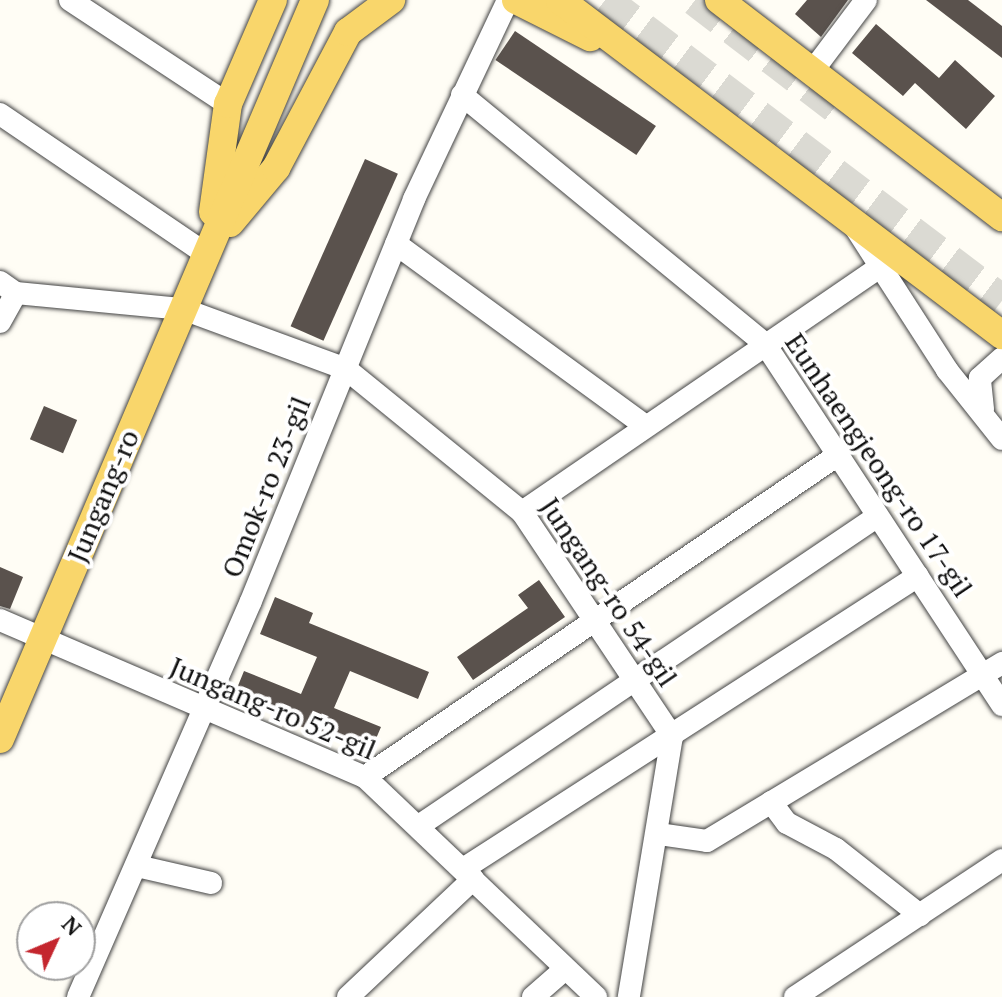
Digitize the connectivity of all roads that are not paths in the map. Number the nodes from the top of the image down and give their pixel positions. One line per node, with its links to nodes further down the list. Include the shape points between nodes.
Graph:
1 (70, 0): 15 (street)
2 (273, 0): 15 (main road)
3 (315, 0): 20 (main road, Jungang-ro)
4 (361, 0): 11 (main road)
5 (391, 0): 11 (main road)
6 (508, 0): 14 (street, Omok-ro 23-gil)
7 (516, 0): 12 (main road)
8 (560, 0): 12 (main road)
9 (719, 0): 13 (main road)
10 (866, 0): 13 (street)
11 (348, 32): 20 (main road, via 276,168)
12 (641, 60): 18 (main road)
13 (811, 73): 17 (main road)
14 (462, 95): 19 (street, Omok-ro 23-gil); 28 (street, Eunhaengjeong-ro 17-gil)
15 (228, 104): 20 (main road)
16 (0, 114): 20 (street)
17 (1002, 217)
18 (850, 218): 21 (street); 24 (main road)
19 (396, 244): 30 (street, Omok-ro 23-gil); 32 (street)
20 (207, 251): 23 (main road, Jungang-ro)
21 (879, 268): 28 (street); 31 (street, via 947,370)
22 (8, 287): 23 (street, Jungang-ro 54-gil); 26 (street)
23 (183, 309): 30 (street, Jungang-ro 54-gil); 40 (main road, Jungang-ro)
24 (973, 313): 25 (main road); 27 (main road)
25 (1002, 319)
26 (0, 322)
27 (1002, 335)
28 (765, 344): 32 (street); 34 (street, Eunhaengjeong-ro 17-gil)
29 (1002, 358): 31 (street, via 980,378)
30 (346, 369): 35 (street, Jungang-ro 54-gil); 44 (street, Omok-ro 23-gil)
31 (983, 410): 33 (street)
32 (646, 426): 35 (street)
33 (1002, 439)
34 (838, 455): 36 (street, Eunhaengjeong-ro 17-gil); 39 (street)
35 (522, 512): 39 (street, Jungang-ro 54-gil)
36 (878, 516): 37 (street, Eunhaengjeong-ro 17-gil); 42 (street)
37 (918, 576): 41 (street, Eunhaengjeong-ro 17-gil); 45 (street)
38 (0, 620): 40 (street, Jungang-ro 52-gil)
39 (592, 621): 42 (street, Jungang-ro 54-gil); 47 (street)
40 (42, 641): 44 (street, Jungang-ro 52-gil); 46 (main road, Jungang-ro)
41 (992, 669): 43 (street, Eunhaengjeong-ro 17-gil); 48 (street)
42 (632, 680): 45 (street, Jungang-ro 54-gil); 49 (street)
43 (1002, 705)
44 (202, 711): 47 (street, Jungang-ro 52-gil); 52 (street, Omok-ro 23-gil)
45 (672, 736): 50 (street); 53 (street)
46 (0, 739)
47 (365, 777): 49 (street, Jungang-ro 52-gil)
48 (771, 802): 50 (street, via 707,841); 55 (street, via 787,823 836,849)
49 (420, 825): 53 (street, Jungang-ro 52-gil)
50 (658, 834): 61 (street)
51 (1002, 860): 55 (street)
52 (137, 866): 54 (street); 57 (street, Omok-ro 23-gil)
53 (468, 874): 56 (street, Jungang-ro 52-gil); 58 (street)
54 (211, 883)
55 (920, 915): 62 (street)
56 (564, 970): 59 (street); 60 (street, Jungang-ro 52-gil)
57 (78, 997)
58 (348, 997)
59 (533, 997)
60 (596, 997)
61 (629, 997)
62 (795, 997)

